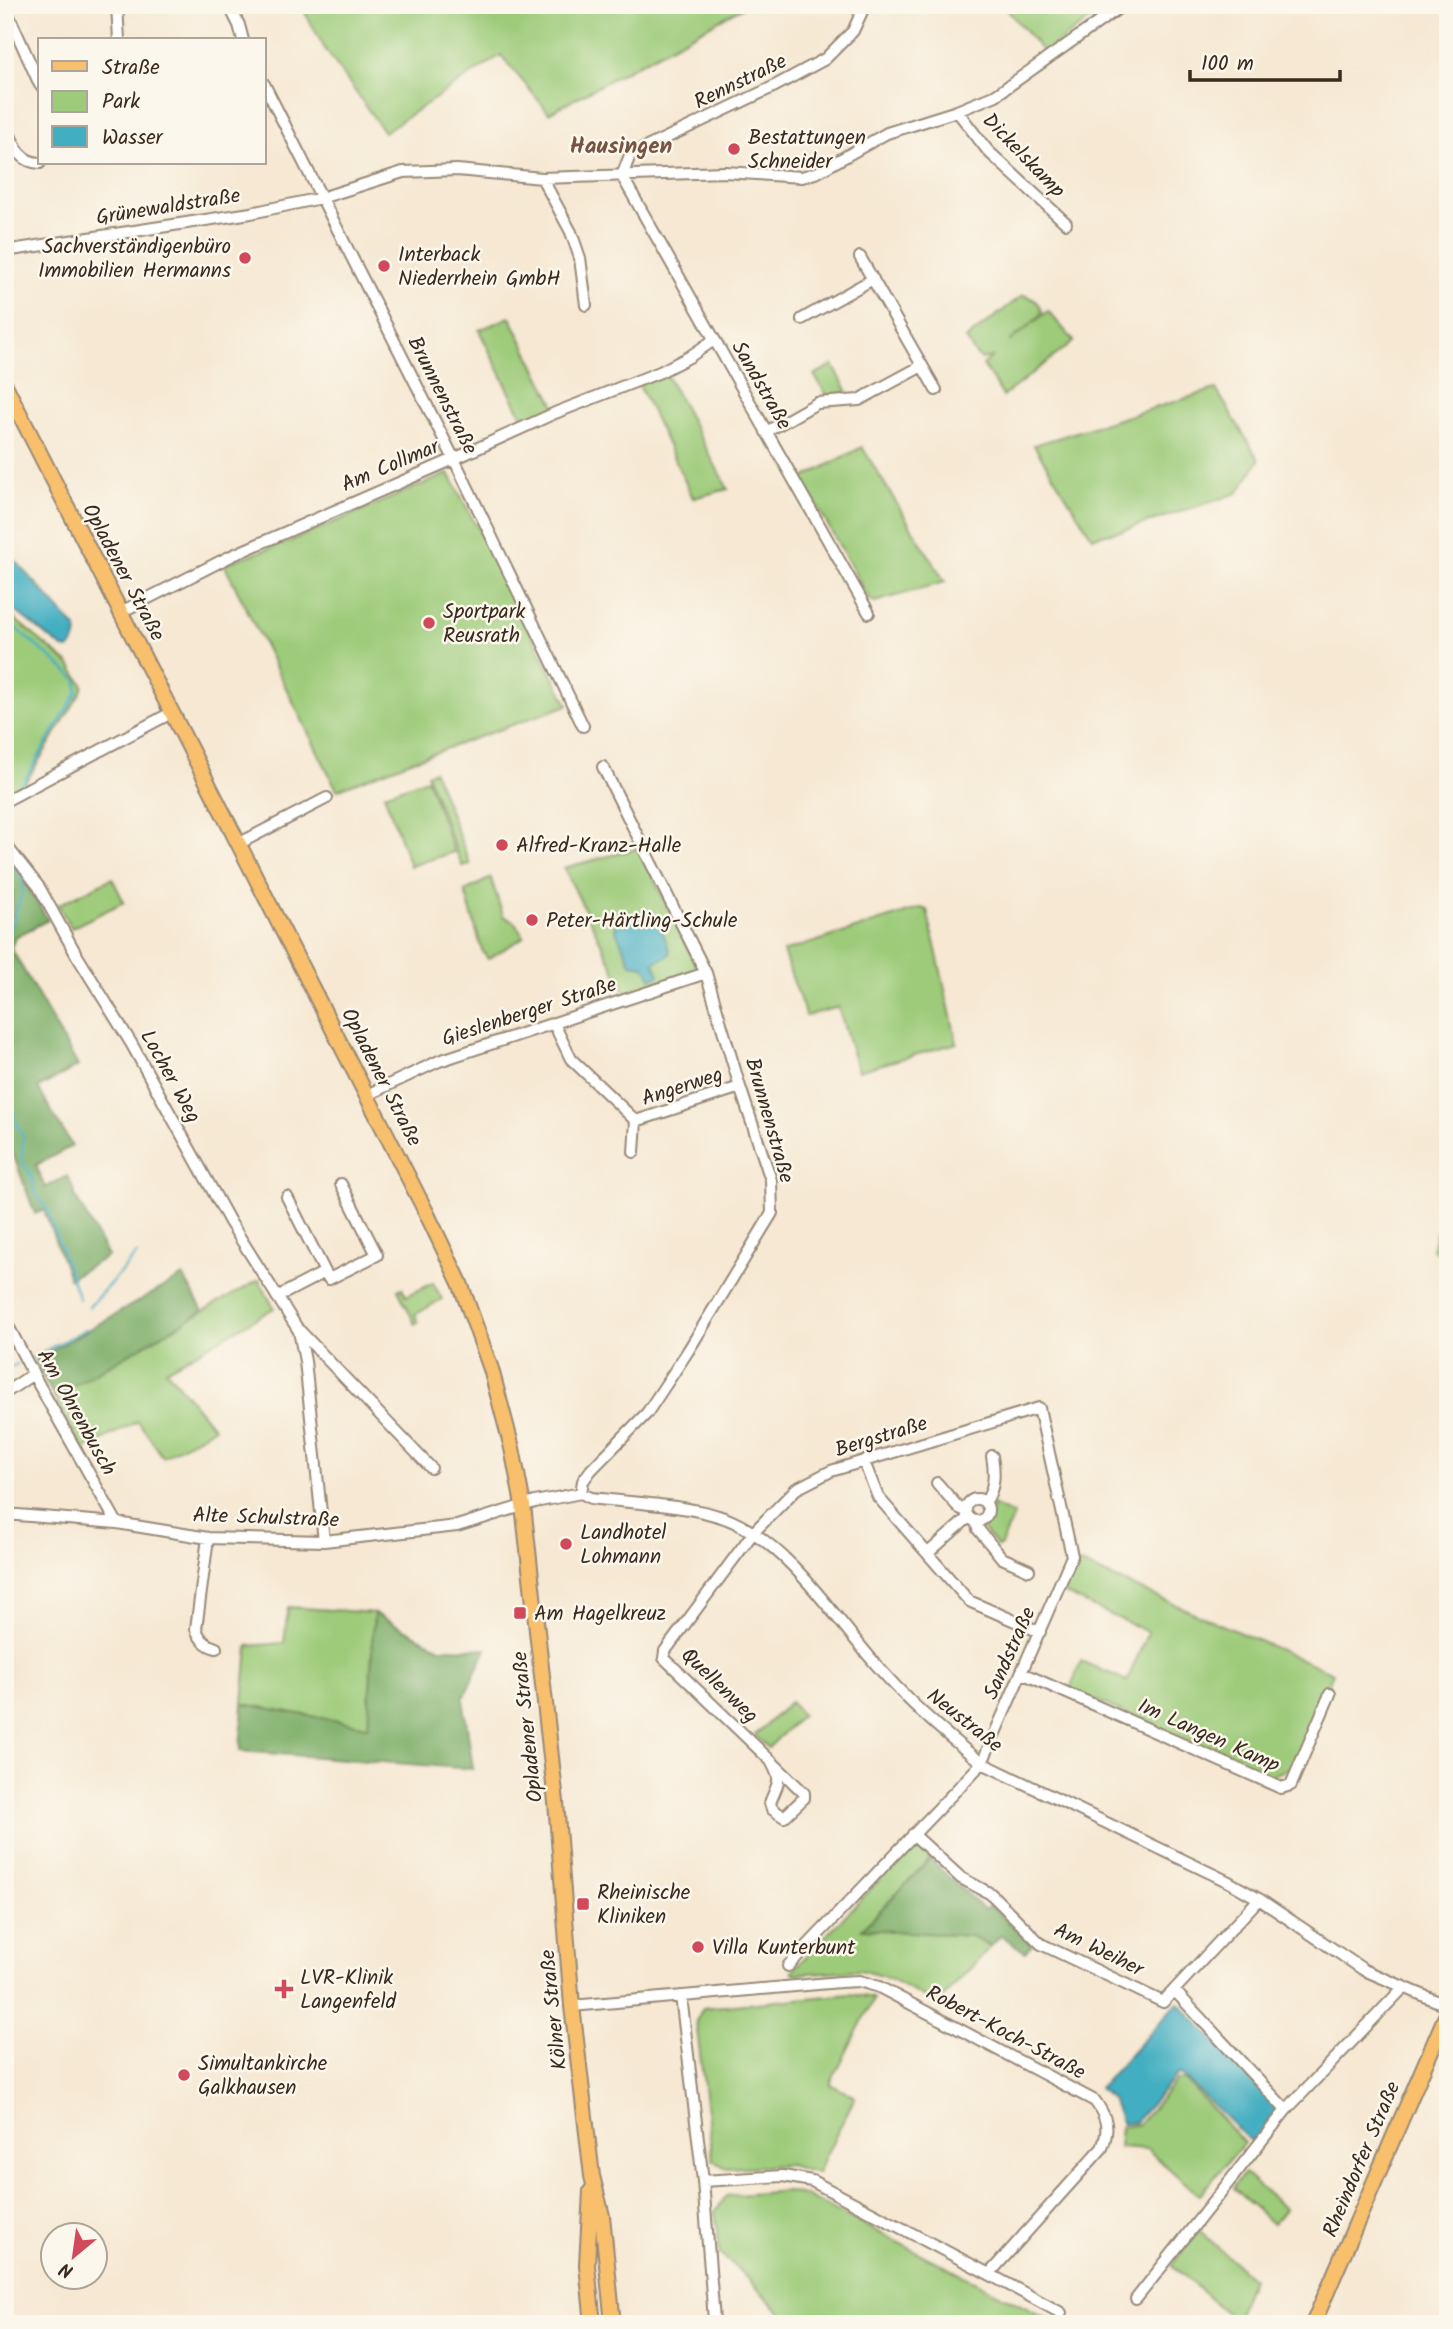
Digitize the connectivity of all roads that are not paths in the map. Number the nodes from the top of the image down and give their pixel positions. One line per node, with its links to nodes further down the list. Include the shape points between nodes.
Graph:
1 (117, 5): 6 (street)
2 (229, 5): 7 (street)
3 (865, 5): 13 (street, Rennstraße, via 853,31 825,59 630,155)
4 (1123, 5): 10 (street, Grünewaldstraße, via 996,95)
5 (5, 8): 8 (street)
6 (119, 38)
7 (242, 38)
8 (38, 81)
9 (266, 88): 15 (street, Brunnenstraße)
10 (957, 111): 13 (street, Grünewaldstraße, via 887,133 802,177 725,172); 16 (street, Dickelskamp, via 988,151)
11 (5, 124): 12 (street, via 23,159)
12 (38, 163)
13 (622, 176): 14 (street, Grünewaldstraße); 22 (street, Sandstraße)
14 (542, 178): 15 (street, Grünewaldstraße, via 457,170 403,172); 20 (street, via 571,232 580,258)
15 (321, 198): 17 (street, Grünewaldstraße); 27 (street, Brunnenstraße)
16 (1066, 223)
17 (5, 251)
18 (860, 257): 19 (street)
19 (873, 279): 21 (street); 23 (street)
20 (586, 305)
21 (802, 319)
22 (714, 340): 26 (street, Sandstraße); 27 (street, Am Collmar, via 660,372)
23 (922, 366): 25 (street); 26 (street, via 859,400 817,403)
24 (5, 385): 28 (main road, Opladener Straße)
25 (936, 390)
26 (766, 432): 29 (street, Sandstraße)
27 (454, 459): 28 (street, Am Collmar, via 225,559); 31 (street, Brunnenstraße)
28 (121, 612): 30 (main road, Opladener Straße)
29 (869, 613)
30 (171, 713): 34 (street); 35 (main road, Opladener Straße)
31 (583, 726)
32 (603, 766): 37 (street, Brunnenstraße)
33 (327, 798): 35 (street)
34 (5, 801)
35 (240, 843): 40 (main road, Opladener Straße)
36 (5, 844): 46 (street, Locher Weg, via 39,887)
37 (706, 972): 38 (street, Gieslenberger Straße); 39 (street, Brunnenstraße)
38 (554, 1024): 40 (street, Gieslenberger Straße, via 439,1061); 41 (street, Angerweg, via 571,1059)
39 (740, 1087): 41 (street, Angerweg); 56 (street, Brunnenstraße, via 771,1180 772,1213 647,1413 591,1470)
40 (368, 1095): 58 (main road, Opladener Straße, via 471,1312 503,1410)
41 (636, 1121): 42 (street, Angerweg)
42 (634, 1152)
43 (341, 1184): 45 (street, via 377,1255 329,1279)
44 (287, 1197): 45 (street)
45 (325, 1272): 46 (street)
46 (277, 1297): 48 (street, Locher Weg)
47 (5, 1320): 49 (street, Am Ohrenbusch)
48 (299, 1331): 54 (street, Locher Weg); 64 (street, Locher Weg)
49 (33, 1374): 50 (street); 61 (street, Am Ohrenbusch)
50 (5, 1393)
51 (1039, 1408): 53 (street, Bergstraße); 67 (street, Sandstraße, via 1072,1556)
52 (992, 1456): 57 (street, via 993,1485)
53 (864, 1462): 62 (street, Bergstraße, via 831,1471 796,1489); 65 (street, via 878,1497)
54 (431, 1468)
55 (937, 1483): 60 (street)
56 (581, 1493): 58 (street, Neustraße); 62 (street, Neustraße, via 710,1513)
57 (985, 1503): 60 (street, via 986,1515); 60 (street, via 973,1500 968,1504)
58 (523, 1505): 64 (street, Alte Schulstraße, via 457,1527); 74 (main road, Opladener Straße)
59 (5, 1514): 61 (street, Alte Schulstraße)
60 (970, 1516): 65 (street); 66 (street, via 1002,1558)
61 (117, 1523): 63 (street, Alte Schulstraße)
62 (753, 1532): 71 (street, Quellenweg, via 664,1658); 72 (street, Neustraße, via 783,1556 910,1701)
63 (208, 1538): 64 (street, Alte Schulstraße); 68 (street, via 196,1629 200,1639)
64 (324, 1541)
65 (928, 1553): 67 (street, via 969,1601)
66 (1029, 1570)
67 (1040, 1632): 69 (street, Sandstraße)
68 (216, 1648)
69 (1022, 1673): 70 (street, Im Langen Kamp, via 1281,1788 1291,1785); 72 (street, Sandstraße)
70 (1330, 1694)
71 (771, 1760): 71 (street, Quellenweg, via 779,1787 770,1803 784,1817 804,1793)
72 (982, 1763): 73 (street, Sandstraße); 75 (street, Neustraße)
73 (913, 1834): 76 (street, Sandstraße); 78 (street, Am Weiher, via 961,1878 991,1894 1041,1944 1163,2002)
74 (559, 1839): 80 (main road, Kölner Straße)
75 (1259, 1899): 77 (street, Neustraße, via 1364,1970); 78 (street)
76 (788, 1966)
77 (1403, 1988): 81 (street, Neustraße); 82 (street)
78 (1174, 1990): 82 (street)
79 (681, 1996): 80 (street, Robert-Koch-Straße); 84 (street); 85 (street, Robert-Koch-Straße, via 859,1981 879,1987 1095,2101 1108,2122 1102,2148)
80 (572, 2006): 83 (main road, Kölner Straße)
81 (1448, 2008): 91 (main road, Rheindorfer Straße)
82 (1286, 2110): 86 (street)
83 (592, 2176): 89 (main road, Kölner Straße, via 587,2265); 90 (main road, Kölner Straße, via 602,2216)
84 (703, 2181): 85 (street, via 783,2176 812,2181); 88 (street)
85 (989, 2274): 87 (street)
86 (1136, 2299)
87 (1061, 2313)
88 (714, 2320)
89 (593, 2324)
90 (613, 2324)
91 (1313, 2324)

